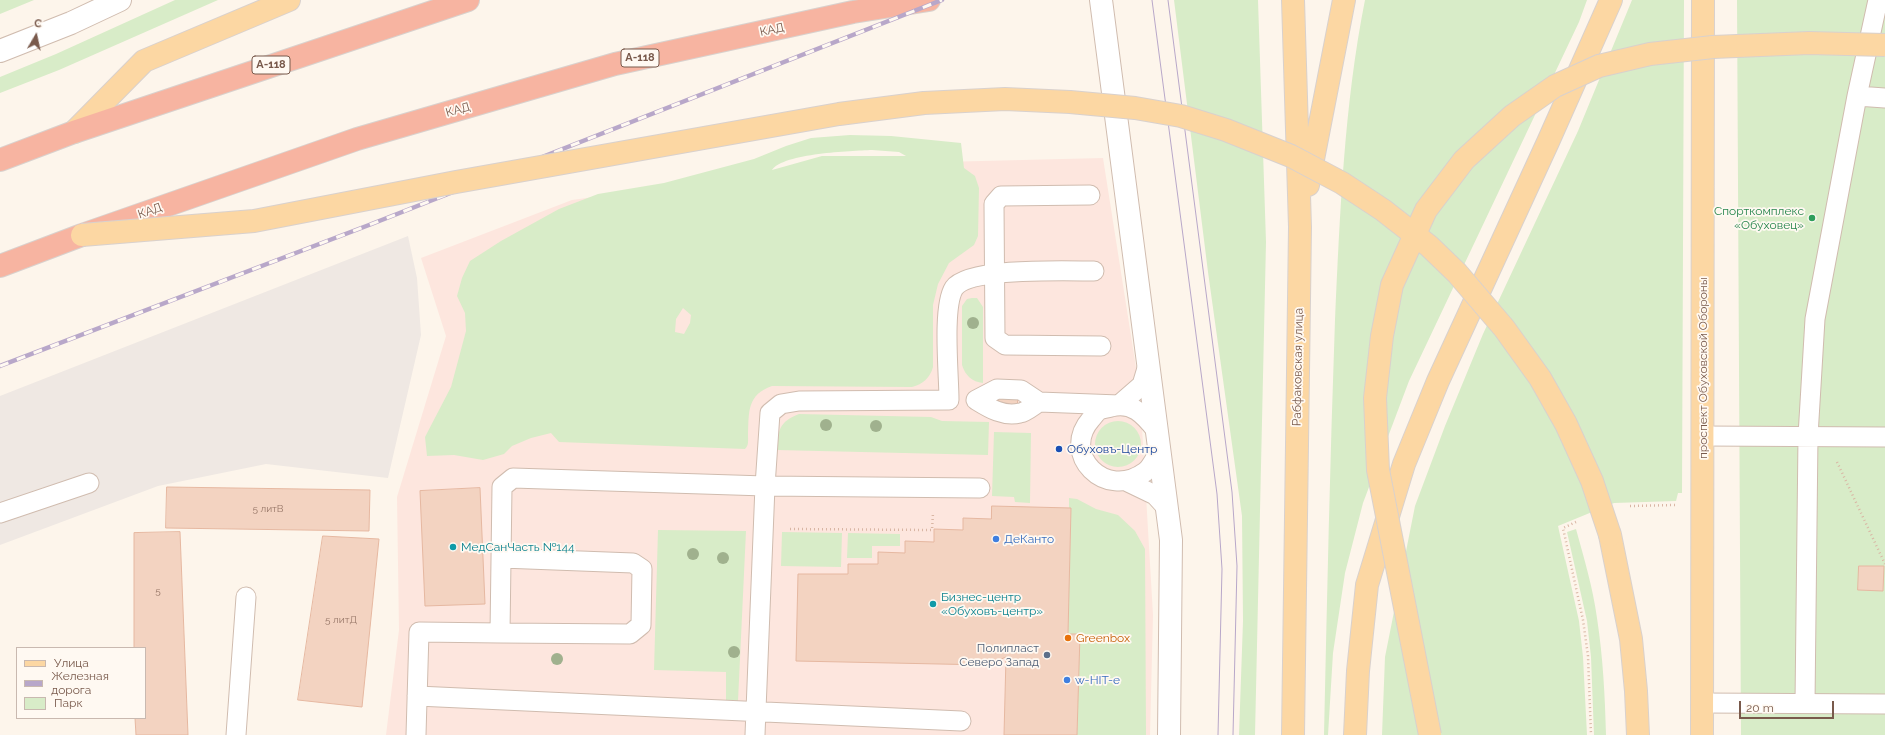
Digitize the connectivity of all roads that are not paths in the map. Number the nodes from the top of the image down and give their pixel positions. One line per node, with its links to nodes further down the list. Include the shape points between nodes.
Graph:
1 (120, 0): 12 (street, via 71,23)
2 (289, 0): 15 (main road, via 144,61)
3 (468, 0): 15 (highway, А-118)
4 (929, 0): 19 (highway, КАД / А-118, bridge, via 853,12 615,64 357,139)
5 (1101, 0): 24 (street)
6 (1293, 0): 18 (main road, Рабфаковская улица)
7 (1344, 0): 18 (main road)
8 (1610, 0): 52 (main road, via 1441,374 1404,464 1367,585 1358,671)
9 (1703, 0): 28 (main road, проспект Обуховской Обороны)
10 (1878, 0): 13 (lane)
11 (1885, 45): 53 (main road, bridge, via 1808,43 1713,47 1650,54 1599,66 1555,86 1512,116 1464,160 1426,210 1392,285 1382,336 1375,398 1378,470)
12 (0, 51)
13 (1857, 96): 14 (lane); 29 (lane, via 1815,319)
14 (1885, 98)
15 (74, 132): 16 (highway, А-118)
16 (0, 160)
17 (1090, 195): 22 (lane, via 1001,196 994,204)
18 (1300, 227): 51 (main road, Рабфаковская улица)
19 (82, 235): 20 (highway, КАД / А-118); 54 (main road, bridge, via 254,221 832,115 924,103 1005,99 1070,102 1134,108 1181,116 1226,130 1291,156 1342,183 1383,210 1429,246 1452,268 1504,328 1540,378 1566,424 1589,474 1610,535 1631,639)
20 (0, 266)
21 (1094, 271): 22 (lane)
22 (995, 273): 23 (lane, via 995,338 1005,345); 25 (lane, via 970,278 955,287 947,307)
23 (1101, 346)
24 (1148, 365): 26 (lane, via 1142,385); 27 (street)
25 (949, 400): 26 (lane, via 976,400 997,389 1010,389 1021,390 1039,402); 34 (lane, via 799,401 781,404 770,413)
26 (1119, 405): 27 (lane, via 1142,412); 32 (lane, via 1098,410 1084,426 1080,448 1088,468 1106,480)
27 (1156, 430): 31 (street)
28 (1703, 436): 29 (lane); 42 (main road, проспект Обуховской Обороны)
29 (1817, 436): 30 (lane); 43 (lane)
30 (1885, 437)
31 (1159, 452): 32 (lane, via 1147,471); 36 (street)
32 (1128, 482): 36 (lane, via 1155,495)
33 (89, 483): 37 (lane)
34 (765, 486): 35 (lane); 38 (lane, via 514,478 502,487); 45 (lane)
35 (980, 488)
36 (1166, 507): 50 (street, via 1171,540)
37 (0, 513)
38 (502, 558): 40 (lane); 40 (lane, via 633,563 642,568 642,625 630,634)
39 (246, 596): 47 (lane)
40 (500, 633): 41 (lane, via 419,632)
41 (417, 696): 45 (lane); 48 (lane)
42 (1702, 703): 43 (lane); 55 (main road, проспект Обуховской Обороны)
43 (1806, 703): 44 (lane)
44 (1885, 704)
45 (756, 711): 46 (lane); 49 (lane)
46 (961, 721)
47 (236, 735)
48 (416, 735)
49 (755, 735)
50 (1169, 735)
51 (1293, 735)
52 (1355, 735)
53 (1430, 735)
54 (1638, 735)
55 (1702, 735)

